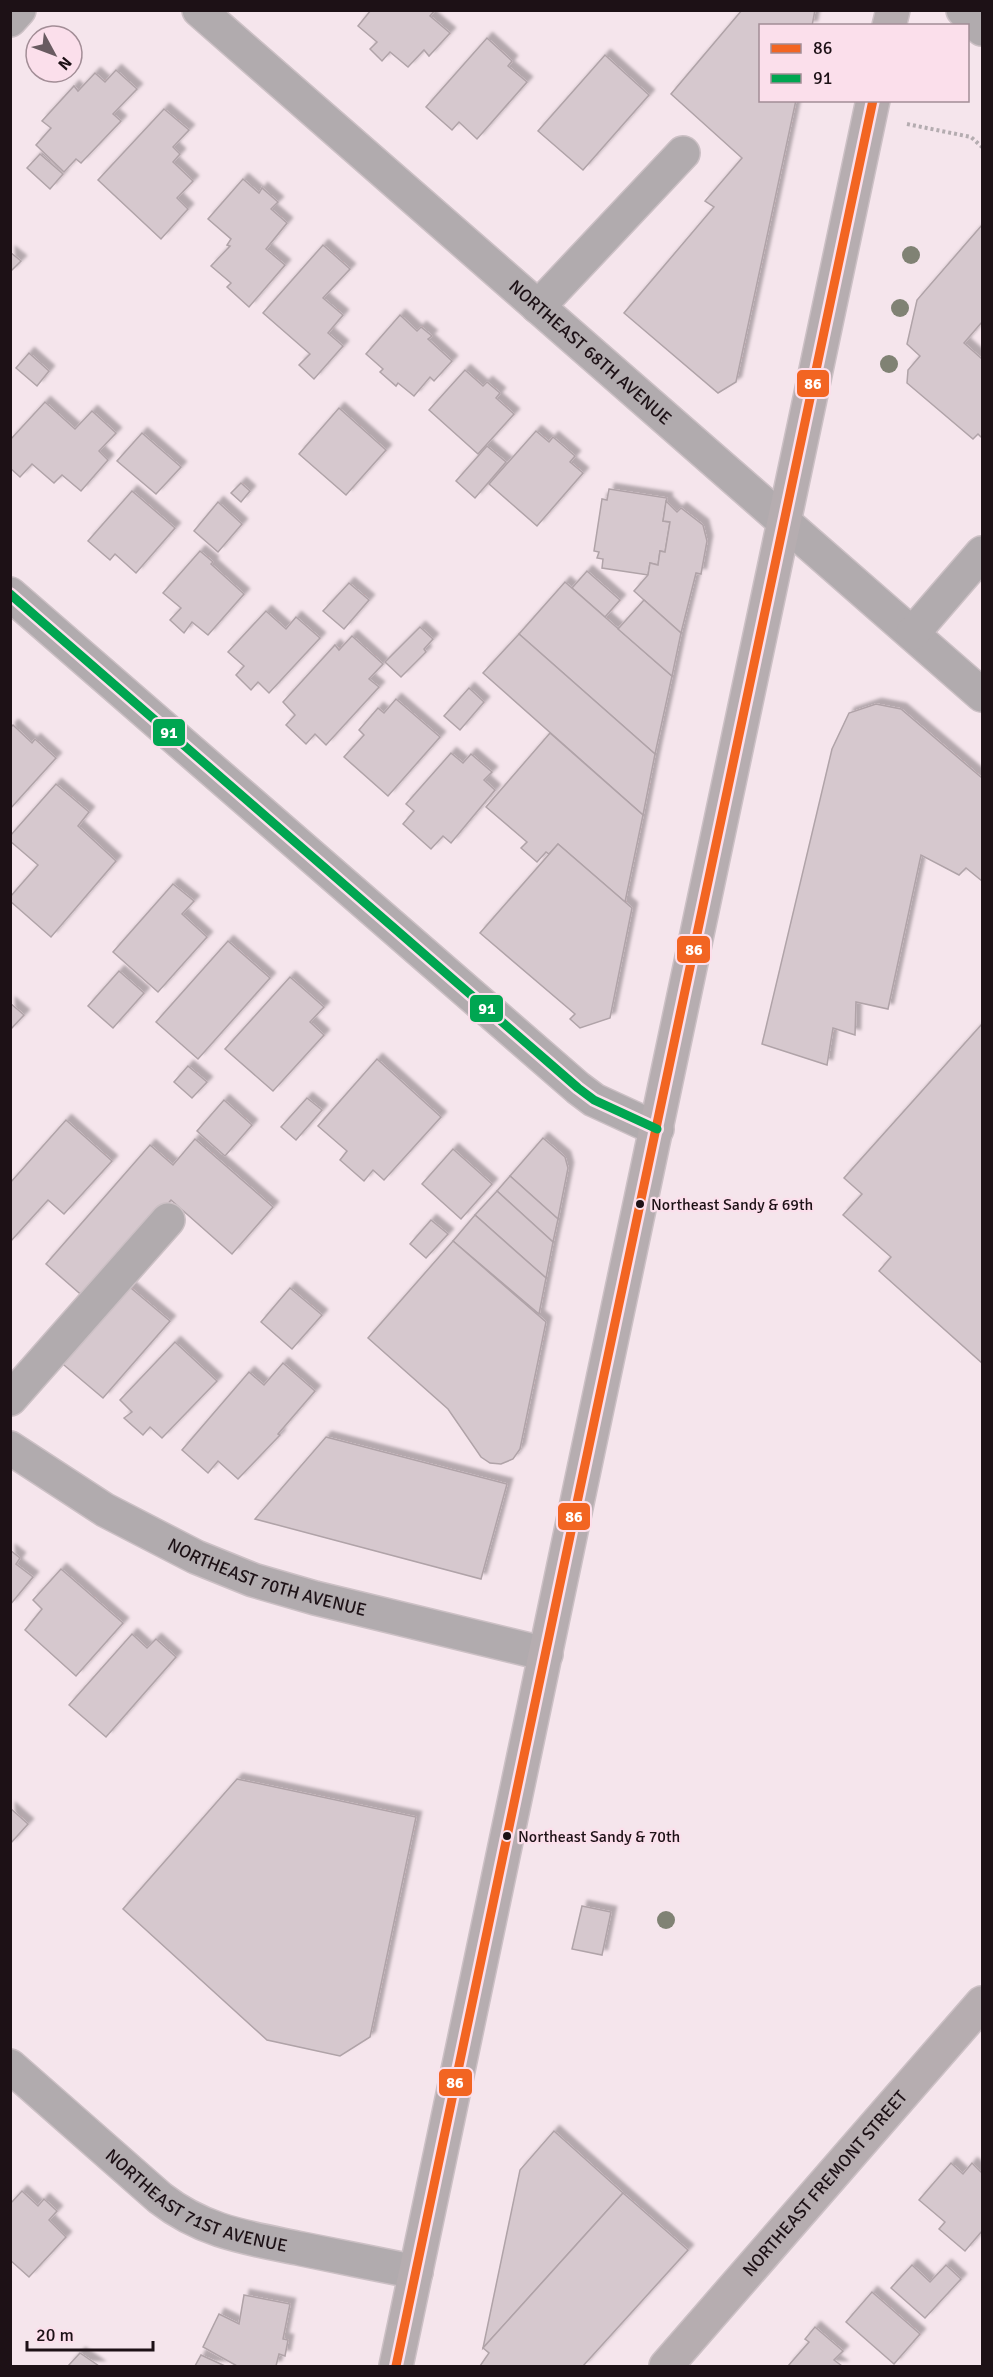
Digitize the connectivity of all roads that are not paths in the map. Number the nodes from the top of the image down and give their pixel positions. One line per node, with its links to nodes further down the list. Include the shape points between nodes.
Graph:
1 (19, 10): 4 (street)
2 (199, 10): 8 (street, NORTHEAST 68TH AVENUE)
3 (963, 10): 5 (street)
4 (10, 20)
5 (982, 28)
6 (872, 108): 9 (main road)
7 (683, 153): 8 (street)
8 (538, 307): 9 (street, NORTHEAST 68TH AVENUE)
9 (784, 522): 12 (street, NORTHEAST 68TH AVENUE); 14 (main road)
10 (982, 553): 12 (street)
11 (10, 594): 14 (street, via 578,1088 594,1100)
12 (913, 633): 13 (street, NORTHEAST 68TH AVENUE)
13 (982, 695)
14 (657, 1129): 18 (main road)
15 (168, 1220): 16 (street)
16 (10, 1399)
17 (10, 1448): 18 (street, NORTHEAST 70TH AVENUE, via 105,1510 196,1557 253,1580)
18 (546, 1654): 21 (main road)
19 (977, 2020): 23 (main road, NORTHEAST FREMONT STREET)
20 (10, 2066): 21 (street, NORTHEAST 71ST AVENUE, via 160,2198 196,2221 226,2234)
21 (416, 2272): 22 (main road)
22 (396, 2367)
23 (666, 2367)

